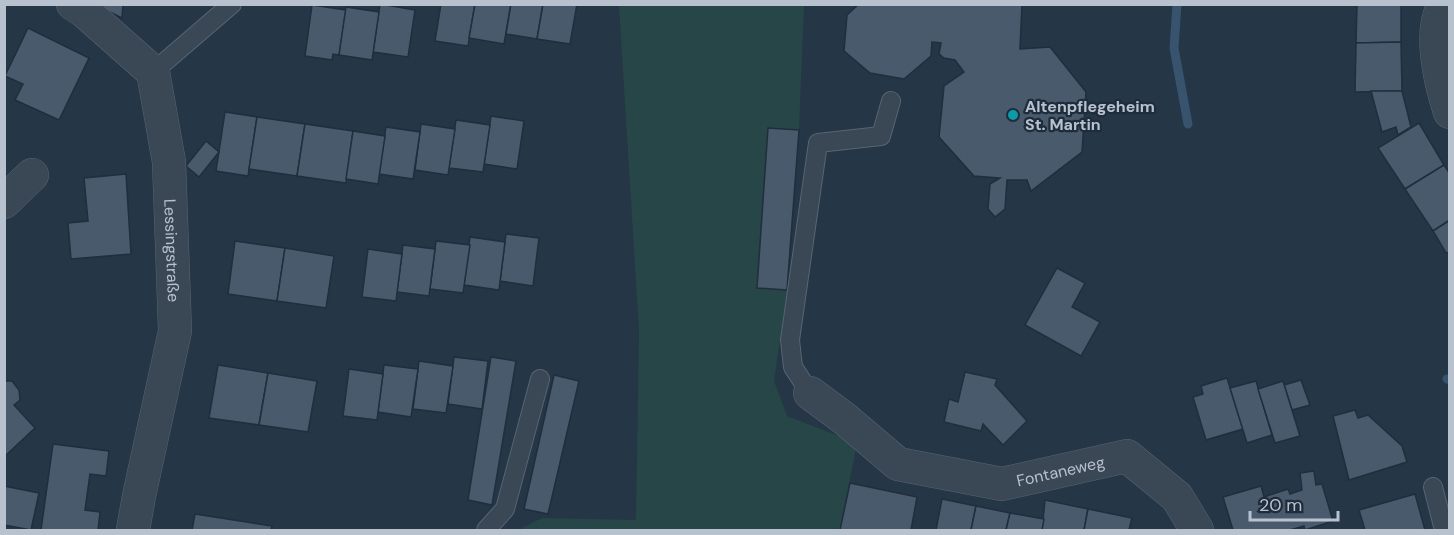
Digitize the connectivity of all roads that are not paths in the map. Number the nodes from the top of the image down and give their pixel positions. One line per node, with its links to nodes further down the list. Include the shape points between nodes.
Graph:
1 (73, 4): 4 (street)
2 (232, 4): 4 (lane)
3 (1445, 4): 6 (street, via 1437,33 1442,86)
4 (153, 72): 12 (street, Lessingstraße, via 169,162 175,331)
5 (891, 101): 10 (lane, via 881,136 818,143 790,340 793,367)
6 (1449, 112)
7 (32, 175): 8 (street)
8 (4, 202)
9 (540, 379): 13 (lane, via 505,509)
10 (810, 393): 14 (street, Fontaneweg, via 898,464 1002,484 1127,456 1177,497)
11 (1433, 487): 15 (lane)
12 (133, 531)
13 (486, 531)
14 (1197, 531)
15 (1444, 531)

